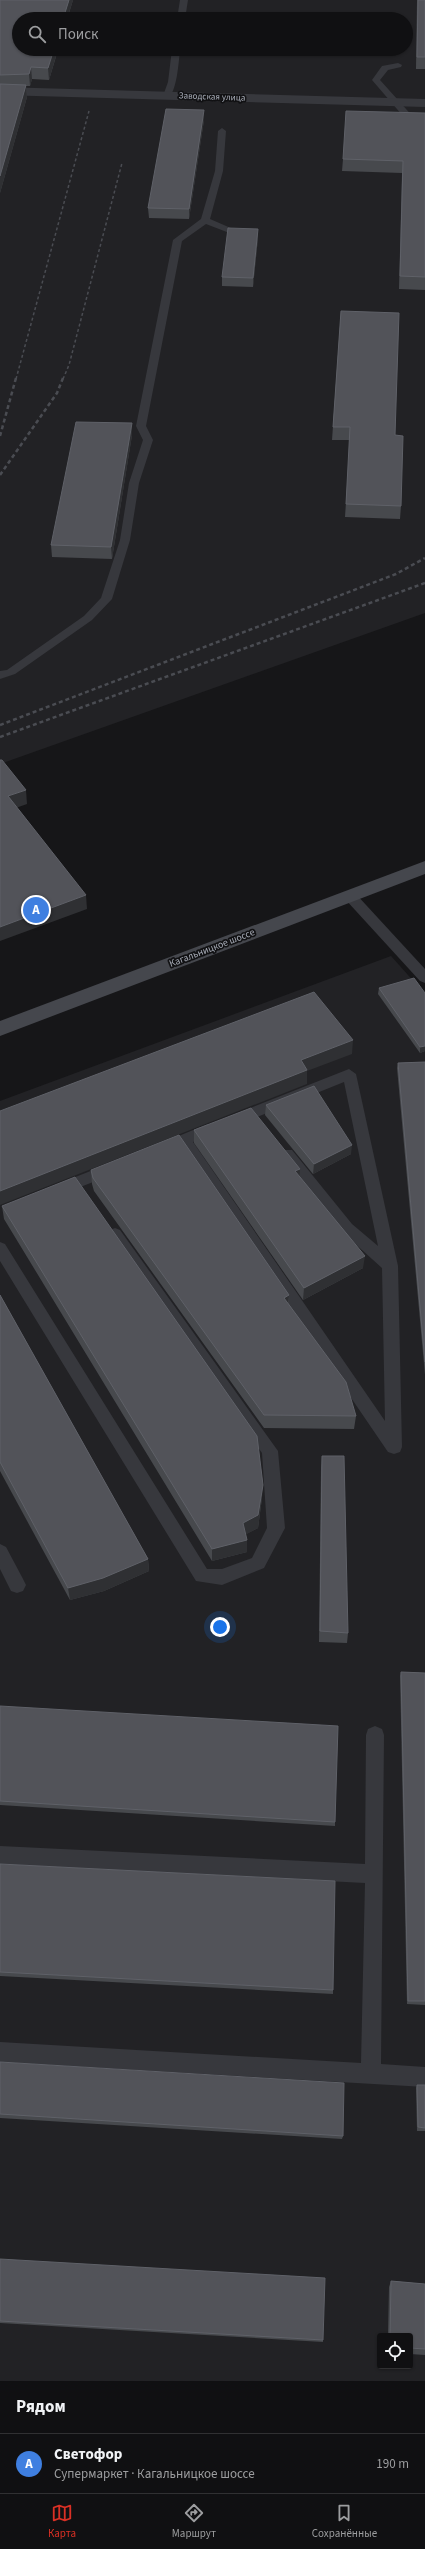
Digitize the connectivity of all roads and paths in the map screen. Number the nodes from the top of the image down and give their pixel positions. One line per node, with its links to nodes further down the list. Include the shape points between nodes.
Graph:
1 (184, 0): 2 (lane)
2 (182, 12)
3 (175, 56): 6 (lane, via 172,82)
4 (398, 65): 7 (lane, via 385,68 376,80)
5 (0, 91): 6 (street, Заводская улица)
6 (167, 96): 7 (street, Заводская улица)
7 (396, 102): 8 (street, Заводская улица); 9 (lane)
8 (425, 103)
9 (412, 121)
10 (222, 131): 11 (lane, via 219,171)
11 (205, 220): 12 (lane); 13 (lane, via 178,240 141,426 148,440 134,483 125,540 106,599 88,618 11,672)
12 (235, 232)
13 (0, 675)
14 (425, 868): 15 (main road, Кагальницкое шоссе)
15 (350, 896): 16 (lane); 17 (main road, Кагальницкое шоссе)
16 (425, 978)
17 (0, 1029)
18 (253, 1112): 19 (lane); 20 (lane); 27 (lane, via 349,1074)
19 (263, 1125)
20 (183, 1140): 22 (lane); 27 (lane, via 394,1447)
21 (278, 1143): 27 (lane, via 347,1228)
22 (154, 1152)
23 (125, 1164): 24 (lane, via 84,1188)
24 (44, 1196)
25 (105, 1220): 26 (lane, via 270,1450 276,1528 258,1563 222,1577 202,1576)
26 (0, 1248)
27 (390, 1266)
28 (0, 1552): 29 (lane)
29 (17, 1585)
30 (375, 1735): 32 (lane)
31 (0, 1854): 32 (lane)
32 (375, 1874): 34 (lane)
33 (0, 2052): 34 (lane)
34 (371, 2074): 35 (lane)
35 (425, 2077)

